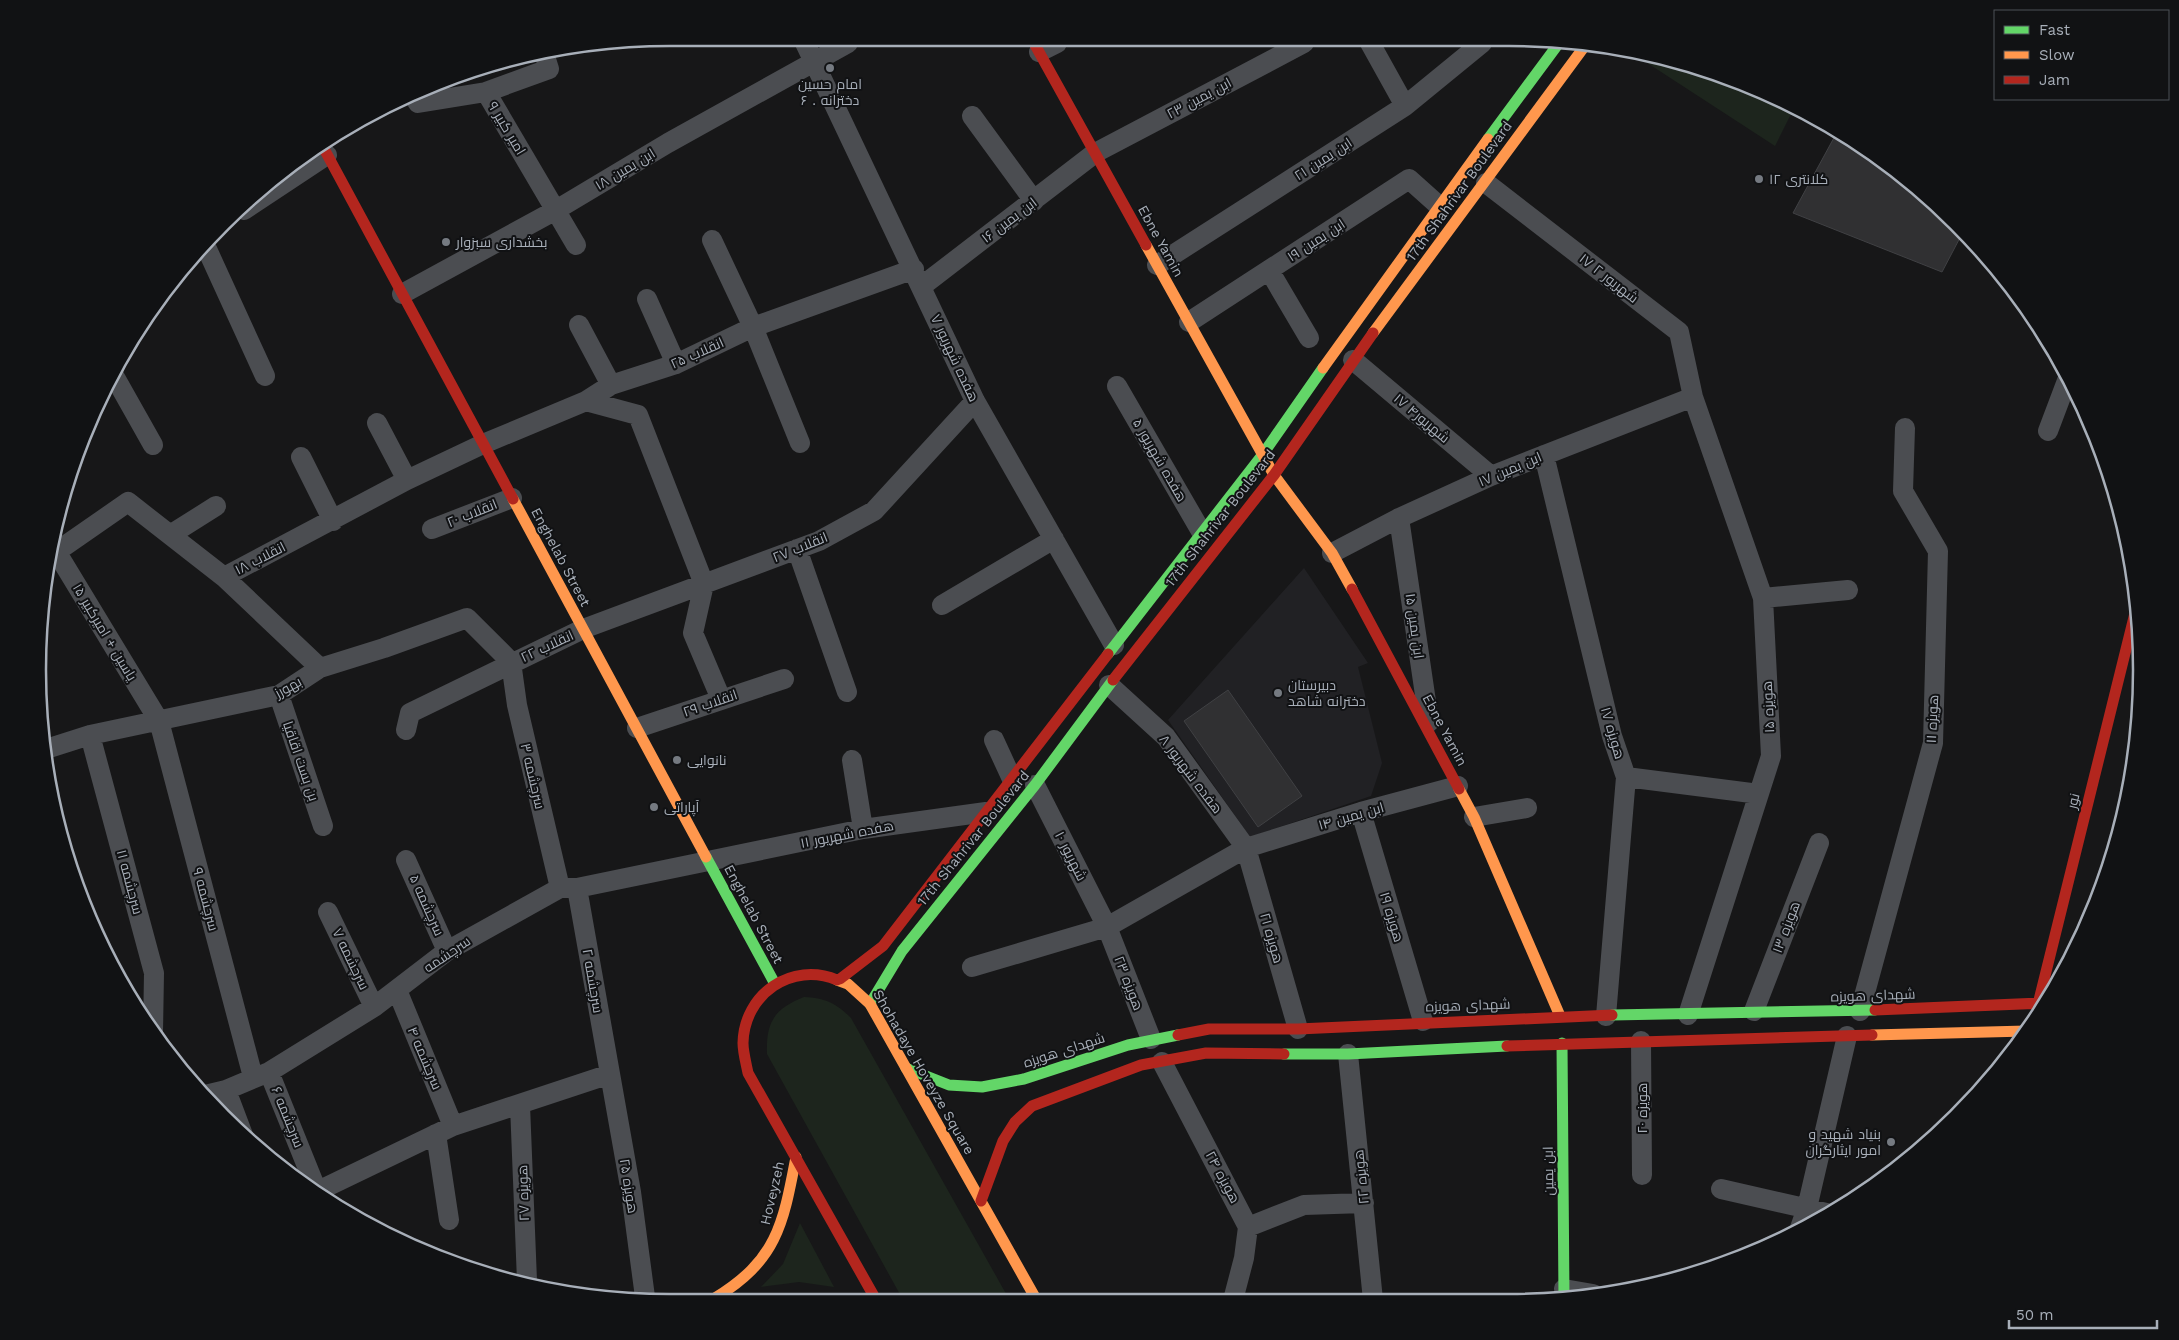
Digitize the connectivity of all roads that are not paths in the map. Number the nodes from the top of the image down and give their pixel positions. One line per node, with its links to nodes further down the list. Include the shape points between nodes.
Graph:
1 (806, 46): 10 (street, هفده شهریور ۷)
2 (843, 46): 10 (street, ابن یمین ۱۸)
3 (1298, 46): 16 (street, ابن یمین ۲۳)
4 (1372, 46): 13 (street)
5 (1478, 46): 13 (street, ابن یمین ۲۱)
6 (1037, 48): 16 (main road, Ebne Yamin)
7 (1555, 48): 21 (main road, 17th Shahrivar Boulevard)
8 (1581, 51): 19 (main road, 17th Shahrivar Boulevard)
9 (546, 59): 11 (street, امیر کبیر ۹, via 549,68)
10 (814, 62): 22 (street, ابن یمین ۱۸); 28 (street, هفده شهریور ۷)
11 (486, 92): 12 (street); 22 (street, امیر کبیر ۹)
12 (416, 101)
13 (1405, 106): 26 (street, ابن یمین ۲۱)
14 (972, 116): 20 (street)
15 (324, 150): 29 (main road, Enghelab Street)
16 (1095, 153): 20 (street, ابن یمین ۱۶); 26 (main road, Ebne Yamin)
17 (312, 159): 18 (street)
18 (284, 180)
19 (1486, 183): 35 (main road, 17th Shahrivar Boulevard); 42 (street, ۱۷ شهریور ۲, via 1679,332)
20 (1034, 201): 28 (street, ابن یمین ۱۶)
21 (1438, 205): 27 (street, ابن یمین ۱۹, via 1409,179); 51 (main road, 17th Shahrivar Boulevard)
22 (556, 210): 24 (street, امیر کبیر ۹); 29 (street, ابن یمین ۱۸)
23 (712, 240): 33 (street)
24 (576, 245)
25 (208, 251): 37 (street)
26 (1157, 264): 31 (main road, Ebne Yamin)
27 (1269, 270): 31 (street, ابن یمین ۱۹); 34 (street)
28 (918, 277): 33 (street, انقلاب ۲۵); 44 (street, هفده شهریور ۷)
29 (402, 294): 49 (main road, Enghelab Street)
30 (647, 299): 36 (street)
31 (1189, 322): 51 (main road, Ebne Yamin)
32 (579, 325): 39 (street)
33 (753, 327): 36 (street, انقلاب ۲۵); 48 (street)
34 (1309, 338)
35 (1353, 360): 54 (main road, 17th Shahrivar Boulevard); 55 (street, ۱۷ شهریور۴)
36 (676, 364): 39 (street, انقلاب ۲۵)
37 (265, 376)
38 (117, 382): 50 (street)
39 (611, 386): 43 (street, انقلاب ۲۵)
40 (1117, 386): 62 (street, هفده شهریور ۵)
41 (2064, 387): 47 (street)
42 (1693, 397): 52 (street, ابن یمین ۱۷); 72 (street, هویزه ۱۵)
43 (586, 401): 49 (street, انقلاب ۲۵); 70 (street, via 638,415)
44 (975, 401): 64 (street, هفده شهریور ۷); 66 (street, انقلاب ۲۷, via 874,510 819,541)
45 (377, 423): 56 (street)
46 (1905, 428): 120 (street, هویزه ۱۱, via 1903,491 1938,551 1932,743)
47 (2048, 431)
48 (800, 443)
49 (483, 444): 56 (street, انقلاب ۱۸); 57 (main road, Enghelab Street)
50 (153, 445)
51 (1263, 454): 54 (main road, Ebne Yamin); 62 (main road, 17th Shahrivar Boulevard)
52 (1544, 455): 55 (street, ابن یمین ۱۷); 92 (street, هویزه ۱۷, via 1612,736)
53 (301, 457): 60 (street)
54 (1274, 475): 68 (main road, Ebne Yamin); 80 (main road, 17th Shahrivar Boulevard)
55 (1491, 476): 59 (street, ابن یمین ۱۷)
56 (407, 480): 60 (street, انقلاب ۱۸)
57 (512, 498): 61 (street, انقلاب ۲۰); 74 (main road, Enghelab Street)
58 (216, 506): 63 (street)
59 (1399, 518): 68 (street, ابن یمین ۱۷); 88 (street, ابن یمین ۱۵)
60 (333, 521): 69 (street, انقلاب ۱۸)
61 (432, 529)
62 (1202, 533): 76 (main road, 17th Shahrivar Boulevard)
63 (170, 535): 65 (street, انقلاب ۱۸, via 128,502); 69 (street, انقلاب ۱۸)
64 (1054, 539): 73 (street); 76 (street, هفده شهریور ۷)
65 (59, 545)
66 (797, 549): 70 (street, انقلاب ۲۷); 81 (street)
67 (57, 553): 84 (street, یاسین + امیرکبیر ۱۵)
68 (1332, 553): 88 (main road, Ebne Yamin)
69 (224, 577): 78 (street)
70 (704, 584): 74 (street, انقلاب ۲۷); 83 (street, via 693,634)
71 (1848, 590): 72 (street)
72 (1763, 598): 96 (street, هویزه ۱۵, via 1771,756)
73 (942, 604)
74 (583, 629): 77 (street, انقلاب ۲۲); 85 (main road, Enghelab Street)
75 (2131, 633): 115 (main road, نور)
76 (1114, 645): 93 (main road, 17th Shahrivar Boulevard)
77 (511, 662): 78 (street, بهورز, via 467,618); 86 (street, انقلاب ۲۲, via 410,713); 107 (street, سرچشمه ۳, via 517,705)
78 (320, 668): 82 (street, بهورز)
79 (784, 680): 83 (street, انقلاب ۲۹)
80 (1109, 685): 94 (main road, 17th Shahrivar Boulevard); 104 (street, هفده شهریور ۸, via 1166,737)
81 (847, 692)
82 (279, 695): 84 (street, بهورز); 101 (street, بن بست اقاقیا)
83 (721, 699): 85 (street, انقلاب ۲۹)
84 (159, 721): 87 (street, بهورز); 135 (street, سرچشمه ۹)
85 (637, 728): 106 (main road, Enghelab Street)
86 (406, 730)
87 (90, 734): 90 (street, بهورز); 124 (street, سرچشمه ۱۱, via 154,973)
88 (1431, 734): 95 (main road, Ebne Yamin)
89 (994, 740): 93 (street)
90 (52, 747)
91 (852, 760): 102 (street)
92 (1626, 777): 96 (street); 123 (street, هویزه ۱۷)
93 (1012, 778): 98 (main road, 17th Shahrivar Boulevard)
94 (1035, 785): 109 (street, شهریور ۱۰); 117 (main road, 17th Shahrivar Boulevard, via 902,951)
95 (1458, 786): 99 (street, ابن یمین ۱۴); 100 (main road, Ebne Yamin)
96 (1759, 794): 121 (street, هویزه ۱۵)
97 (1527, 808): 100 (street)
98 (986, 812): 102 (street, هفده شهریور ۱۱); 112 (main road, 17th Shahrivar Boulevard, via 884,946)
99 (1361, 812): 104 (street, ابن یمین ۱۴); 125 (street, هویزه ۱۹)
100 (1474, 817): 122 (main road, Ebne Yamin)
101 (323, 826)
102 (863, 828): 106 (street, هفده شهریور ۱۱)
103 (1818, 842): 119 (street, هویزه ۱۳)
104 (1246, 848): 109 (street, ابن یمین ۱۴); 126 (street, هویزه ۲۱)
105 (406, 860): 110 (street, سرچشمه ۵)
106 (709, 862): 107 (street, سرچشمه); 113 (main road, Enghelab Street)
107 (569, 888): 110 (street, سرچشمه); 136 (street, سرچشمه ۲)
108 (328, 912): 118 (street, سرچشمه ۷)
109 (1107, 926): 111 (street, ابن یمین ۱۴); 129 (street, هویزه ۲۳)
110 (447, 950): 114 (street, سرچشمه)
111 (972, 967)
112 (840, 979): 113 (main road, Shohadaye Hoveyze Square, via 814,973 800,974); 117 (main road, Shohadaye Hoveyze Square, via 862,994)
113 (774, 984): 142 (main road, Shohadaye Hoveyze Square, via 763,993 747,1016 742,1045 748,1073)
114 (397, 990): 118 (street, سرچشمه); 141 (street, سرچشمه ۴)
115 (2043, 993)
116 (2036, 1003): 120 (main road, شهدای هویزه)
117 (870, 1004): 134 (main road, Shohadaye Hoveyze Square)
118 (374, 1007): 135 (street, سرچشمه)
119 (1754, 1011): 120 (main road, شهدای هویزه); 121 (main road, شهدای هویزه)
120 (1860, 1011)
121 (1688, 1015): 123 (main road, شهدای هویزه)
122 (1560, 1016): 123 (main road, شهدای هویزه); 125 (main road, شهدای هویزه)
123 (1606, 1016)
124 (153, 1020)
125 (1424, 1022): 126 (main road, شهدای هویزه)
126 (1298, 1029): 129 (main road, شهدای هویزه, via 1209,1029)
127 (2016, 1034): 128 (main road)
128 (1847, 1036): 130 (main road); 149 (street)
129 (1151, 1039): 134 (main road, شهدای هویزه, via 1024,1079 982,1087 949,1085)
130 (1641, 1041): 131 (main road); 143 (street, هویزه ۲۰)
131 (1562, 1043): 132 (main road); 155 (main road, ابن یمین)
132 (1348, 1054): 133 (main road, via 1206,1053); 148 (street, هویزه ۲۲)
133 (1162, 1062): 147 (main road, via 1141,1065 1032,1106 1015,1122 1003,1141); 153 (street, هویزه ۲۴)
134 (906, 1068): 147 (main road, Shohadaye Hoveyze Square)
135 (261, 1074): 137 (street, سرچشمه); 144 (street, سرچشمه ۶)
136 (610, 1074): 139 (street); 156 (street, هویزه ۲۵)
137 (226, 1090): 138 (street, سرچشمه); 140 (street)
138 (212, 1093)
139 (520, 1105): 141 (street); 154 (street, هویزه ۲۷)
140 (237, 1118)
141 (445, 1130): 145 (street); 151 (street, سرچشمه ۴)
142 (796, 1157): 157 (main road, Hoveyzeh, via 781,1229 758,1268); 158 (main road, Shohadaye Hoveyze Square)
143 (1642, 1175)
144 (312, 1181)
145 (322, 1188)
146 (1720, 1189): 149 (street)
147 (981, 1201): 159 (main road, Shohadaye Hoveyze Square)
148 (1364, 1203): 153 (street, via 1304,1205); 161 (street, هویزه ۲۲)
149 (1807, 1208): 150 (street); 152 (street)
150 (1819, 1211)
151 (449, 1220)
152 (1803, 1220)
153 (1248, 1227): 160 (street)
154 (527, 1277)
155 (1564, 1291)
156 (644, 1293)
157 (723, 1294)
158 (873, 1294)
159 (1033, 1294)
160 (1235, 1294)
161 (1372, 1294)

